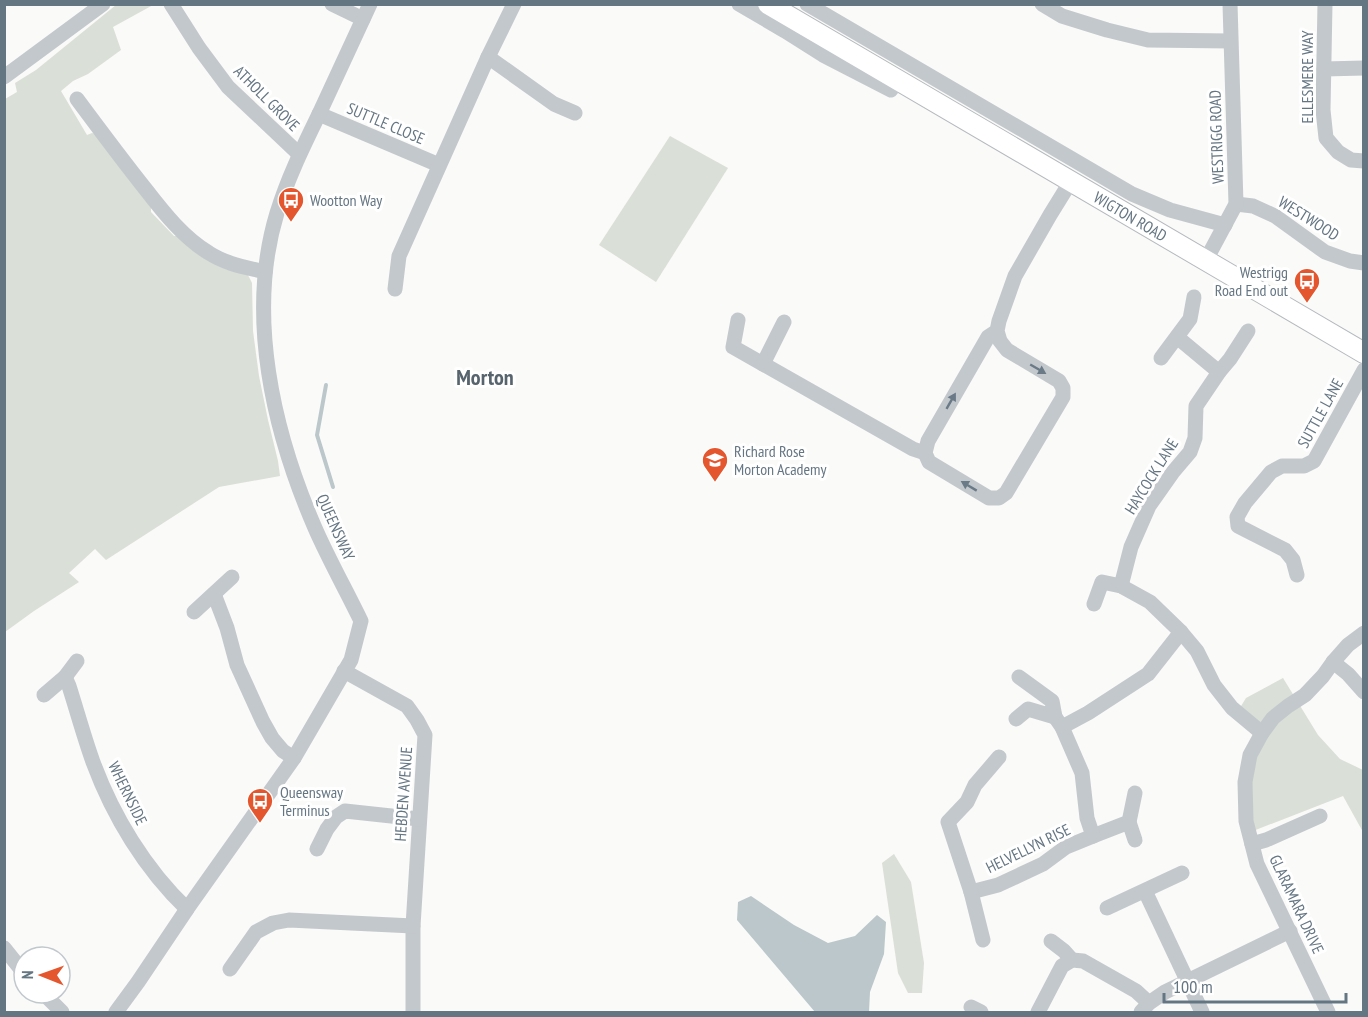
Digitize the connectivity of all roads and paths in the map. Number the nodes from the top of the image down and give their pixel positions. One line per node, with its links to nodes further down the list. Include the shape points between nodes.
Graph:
1 (103, 4): 17 (street)
2 (171, 4): 22 (street, ATHOLL GROVE, via 228,87)
3 (332, 4): 12 (street)
4 (370, 4): 12 (street, QUEENSWAY)
5 (513, 4): 14 (street, SUTTLE CLOSE)
6 (738, 4): 18 (street, via 891,90)
7 (768, 4): 18 (main road, WIGTON ROAD)
8 (807, 4): 27 (street, WIGTON ROAD, via 1132,194 1170,210)
9 (1042, 4): 13 (street, via 1062,16 1148,40)
10 (1230, 4): 13 (street, WESTRIGG ROAD)
11 (1325, 4): 16 (street, ELLESMERE WAY)
12 (363, 20): 21 (street, QUEENSWAY)
13 (1230, 41): 26 (street, WESTRIGG ROAD)
14 (488, 57): 20 (street, via 554,104); 24 (street, SUTTLE CLOSE)
15 (1364, 68): 16 (street)
16 (1324, 69): 23 (street, ELLESMERE WAY, via 1326,138 1351,160)
17 (4, 77)
18 (897, 80): 25 (main road, WIGTON ROAD)
19 (77, 99): 30 (street, via 146,190 184,232 227,262)
20 (575, 113)
21 (319, 114): 22 (street, QUEENSWAY); 24 (street, SUTTLE CLOSE)
22 (298, 154): 30 (street, QUEENSWAY, via 276,215)
23 (1364, 160)
24 (439, 165): 31 (street, SUTTLE CLOSE, via 399,256)
25 (1071, 182): 28 (main road, WIGTON ROAD); 35 (street, via 1015,276)
26 (1236, 204): 27 (street, WESTRIGG ROAD); 29 (street, WESTWOOD, via 1253,206 1275,216 1325,252)
27 (1225, 225): 28 (street, WESTRIGG ROAD)
28 (1206, 260): 38 (main road, WIGTON ROAD)
29 (1364, 263)
30 (265, 272): 54 (street, QUEENSWAY, via 263,321 268,375 285,444 304,503 361,621 351,660)
31 (395, 289)
32 (1194, 297): 37 (street, via 1190,319)
33 (738, 320): 40 (street, via 733,347 740,360)
34 (784, 322): 40 (street)
35 (997, 331): 43 (street, one-way to 35, via 928,441 988,337); 43 (street, one-way to 43, via 1007,350 1059,381 1063,388 1063,397 1012,484 999,498 989,498 929,462)
36 (1248, 332): 42 (street, HAYCOCK LANE)
37 (1177, 337): 39 (street); 42 (street)
38 (1364, 353)
39 (1161, 358)
40 (763, 364): 43 (street)
41 (1364, 370): 44 (street, SUTTLE LANE, via 1314,461 1304,466 1282,466 1271,472 1237,517 1238,526 1286,550)
42 (1219, 372): 46 (street, HAYCOCK LANE, via 1196,406 1195,438 1190,452 1149,506 1131,547)
43 (925, 453)
44 (1297, 576)
45 (232, 578): 47 (street)
46 (1121, 586): 48 (street, via 1102,582); 50 (street, via 1150,602)
47 (214, 594): 49 (street); 63 (street, via 237,665 262,722 272,738)
48 (1094, 604)
49 (194, 612)
50 (1181, 632): 60 (street, via 1148,674 1088,713); 61 (street, via 1232,708)
51 (1364, 633): 53 (street, GLARAMARA DRIVE)
52 (77, 661): 55 (street)
53 (1333, 662): 57 (street); 61 (street, GLARAMARA DRIVE)
54 (344, 671): 63 (street, QUEENSWAY); 66 (street, HEBDEN AVENUE, via 407,706 425,735)
55 (65, 677): 58 (street); 76 (street, WHERNSIDE, via 93,761 121,822 142,857)
56 (1019, 677): 60 (street, HELVELLYN RISE, via 1052,701)
57 (1364, 692)
58 (44, 695)
59 (1016, 719): 60 (street, via 1028,709)
60 (1059, 722): 68 (street, HELVELLYN RISE, via 1082,773)
61 (1262, 733): 70 (street, GLARAMARA DRIVE, via 1250,755 1245,782 1246,821)
62 (999, 757): 74 (street, HELVELLYN RISE, via 948,822)
63 (294, 758): 76 (street, QUEENSWAY)
64 (1135, 793): 67 (street)
65 (1320, 816): 70 (street)
66 (419, 819): 71 (street, via 345,812 336,817); 77 (street, HEBDEN AVENUE)
67 (1122, 825): 68 (street); 69 (street)
68 (1093, 836): 74 (street, HELVELLYN RISE, via 998,885)
69 (1135, 840)
70 (1252, 844): 78 (street, GLARAMARA DRIVE, via 1257,864)
71 (316, 849)
72 (1182, 873): 73 (street)
73 (1145, 891): 75 (street); 83 (street)
74 (971, 892): 79 (street, HELVELLYN RISE)
75 (1107, 908)
76 (187, 909): 85 (street, QUEENSWAY)
77 (412, 926): 82 (street, via 289,920 273,923 256,932); 86 (street, HEBDEN AVENUE)
78 (1290, 931): 83 (street); 89 (street, GLARAMARA DRIVE)
79 (983, 940)
80 (1051, 940): 81 (street)
81 (1072, 960): 84 (street, via 1083,961 1136,991); 87 (street, via 1062,966)
82 (230, 969)
83 (1188, 980): 84 (street); 88 (street)
84 (1145, 1008)
85 (116, 1012)
86 (413, 1012)
87 (1038, 1012)
88 (1202, 1012)
89 (1328, 1012)

